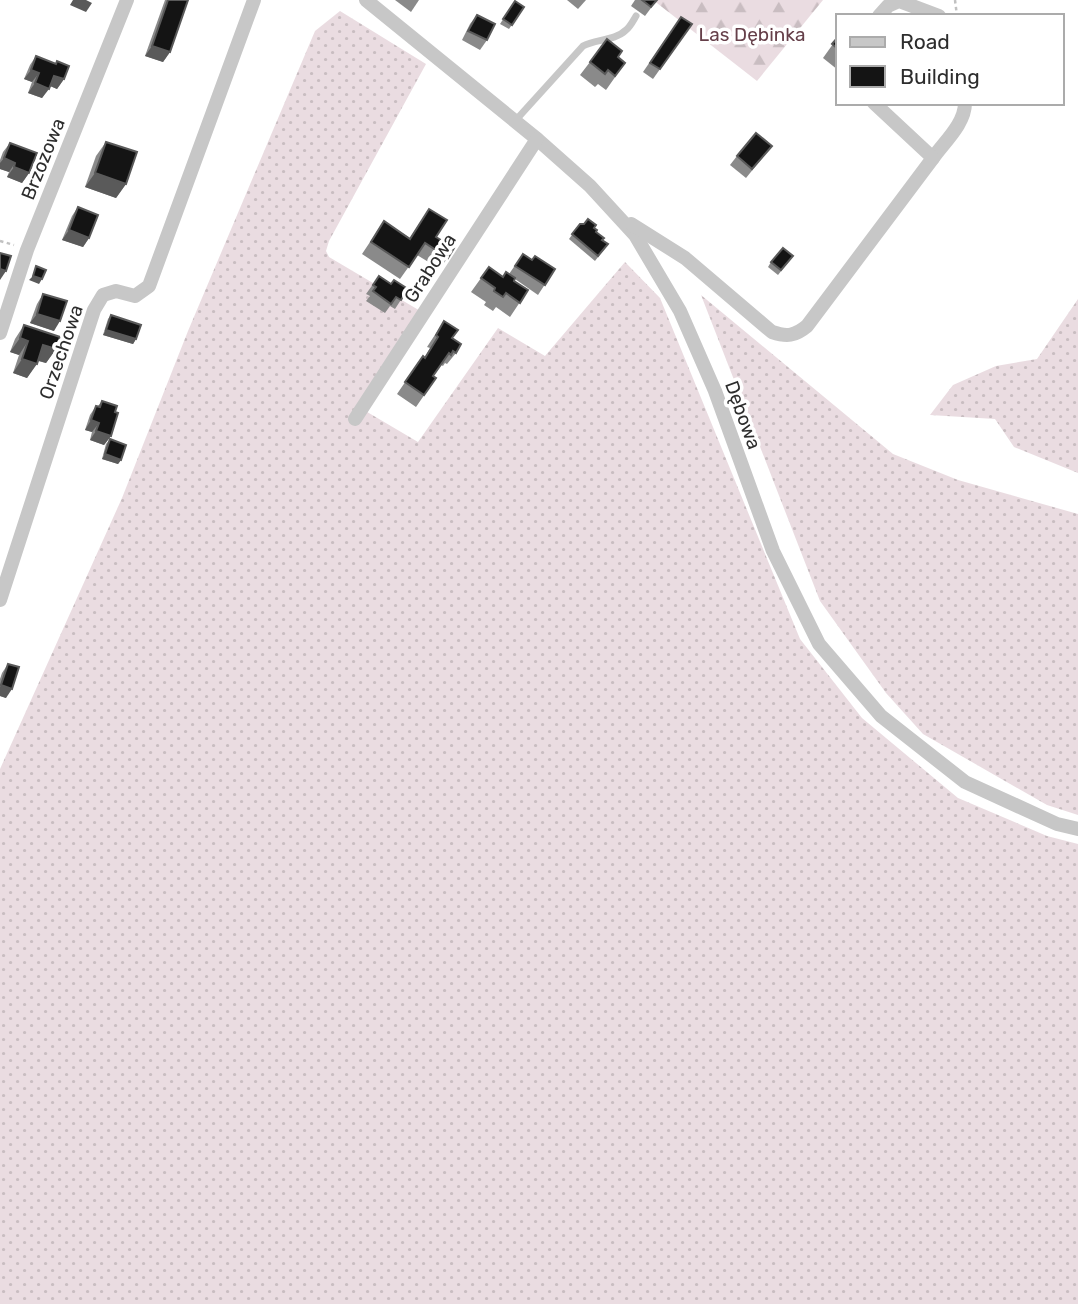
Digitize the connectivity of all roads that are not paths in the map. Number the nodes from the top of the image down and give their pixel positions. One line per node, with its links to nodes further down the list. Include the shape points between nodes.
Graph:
1 (127, 0): 13 (street, Brzozowa, via 27,250)
2 (254, 0): 15 (street, Orzechowa, via 149,286 135,296 116,291 103,295 94,310)
3 (366, 0): 9 (street, Dębowa)
4 (881, 14): 5 (street, via 899,1)
5 (934, 14)
6 (636, 16): 9 (lane, via 618,36 583,46)
7 (876, 105): 11 (street)
8 (965, 105): 11 (street, via 961,119)
9 (515, 121): 10 (street, Dębowa)
10 (537, 139): 12 (street, Dębowa); 14 (street, Grabowa)
11 (933, 158): 12 (street, via 807,326 796,334 772,332 685,258)
12 (618, 216): 16 (street, Dębowa, via 635,235 680,311 715,391 773,551 819,644 881,716 965,782)
13 (0, 334)
14 (355, 419)
15 (0, 600)
16 (1078, 829)

